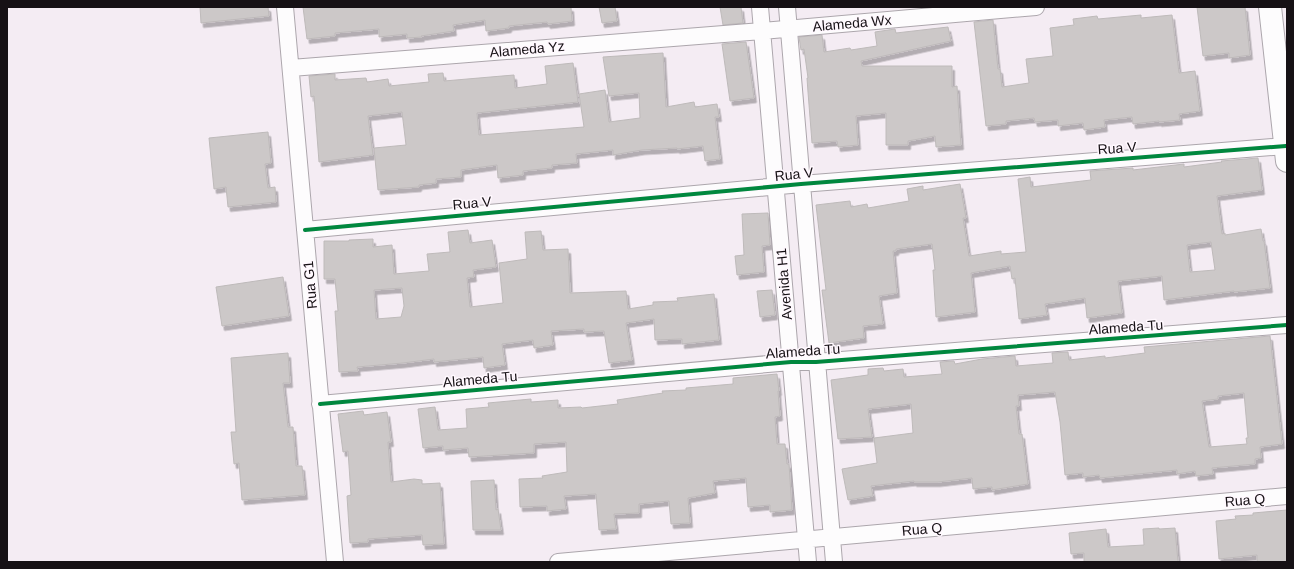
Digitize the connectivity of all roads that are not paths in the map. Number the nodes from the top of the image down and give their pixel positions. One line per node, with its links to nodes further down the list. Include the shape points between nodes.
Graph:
1 (285, 7): 8 (street, Rua G1)
2 (760, 7): 7 (street, Avenida H1)
3 (787, 7): 6 (street, Avenida H1)
4 (1036, 7): 6 (street, Alameda Wx)
5 (1270, 7): 9 (street)
6 (789, 28): 7 (street, Alameda Wx); 10 (street, Avenida H1)
7 (762, 31): 8 (street, Alameda Yz); 11 (street, Avenida H1)
8 (291, 68): 12 (street, Rua G1)
9 (1286, 154): 10 (street, Rua V)
10 (801, 184): 11 (street, Rua V); 15 (street, Avenida H1)
11 (775, 187): 12 (street, Rua V); 14 (street, Avenida H1)
12 (305, 230): 16 (street, Rua G1)
13 (1287, 325): 15 (street, Alameda Tu)
14 (791, 362): 15 (street, Alameda Tu); 16 (street, Alameda Tu); 19 (street, Avenida H1)
15 (816, 362): 18 (street, Avenida H1)
16 (320, 404): 20 (street, Rua G1)
17 (1287, 496): 18 (street, Rua Q)
18 (832, 537): 19 (street, Rua Q); 23 (street, Avenida H1)
19 (806, 540): 21 (street, Rua Q); 22 (street, Avenida H1)
20 (335, 562)
21 (558, 562)
22 (808, 562)
23 (834, 562)

